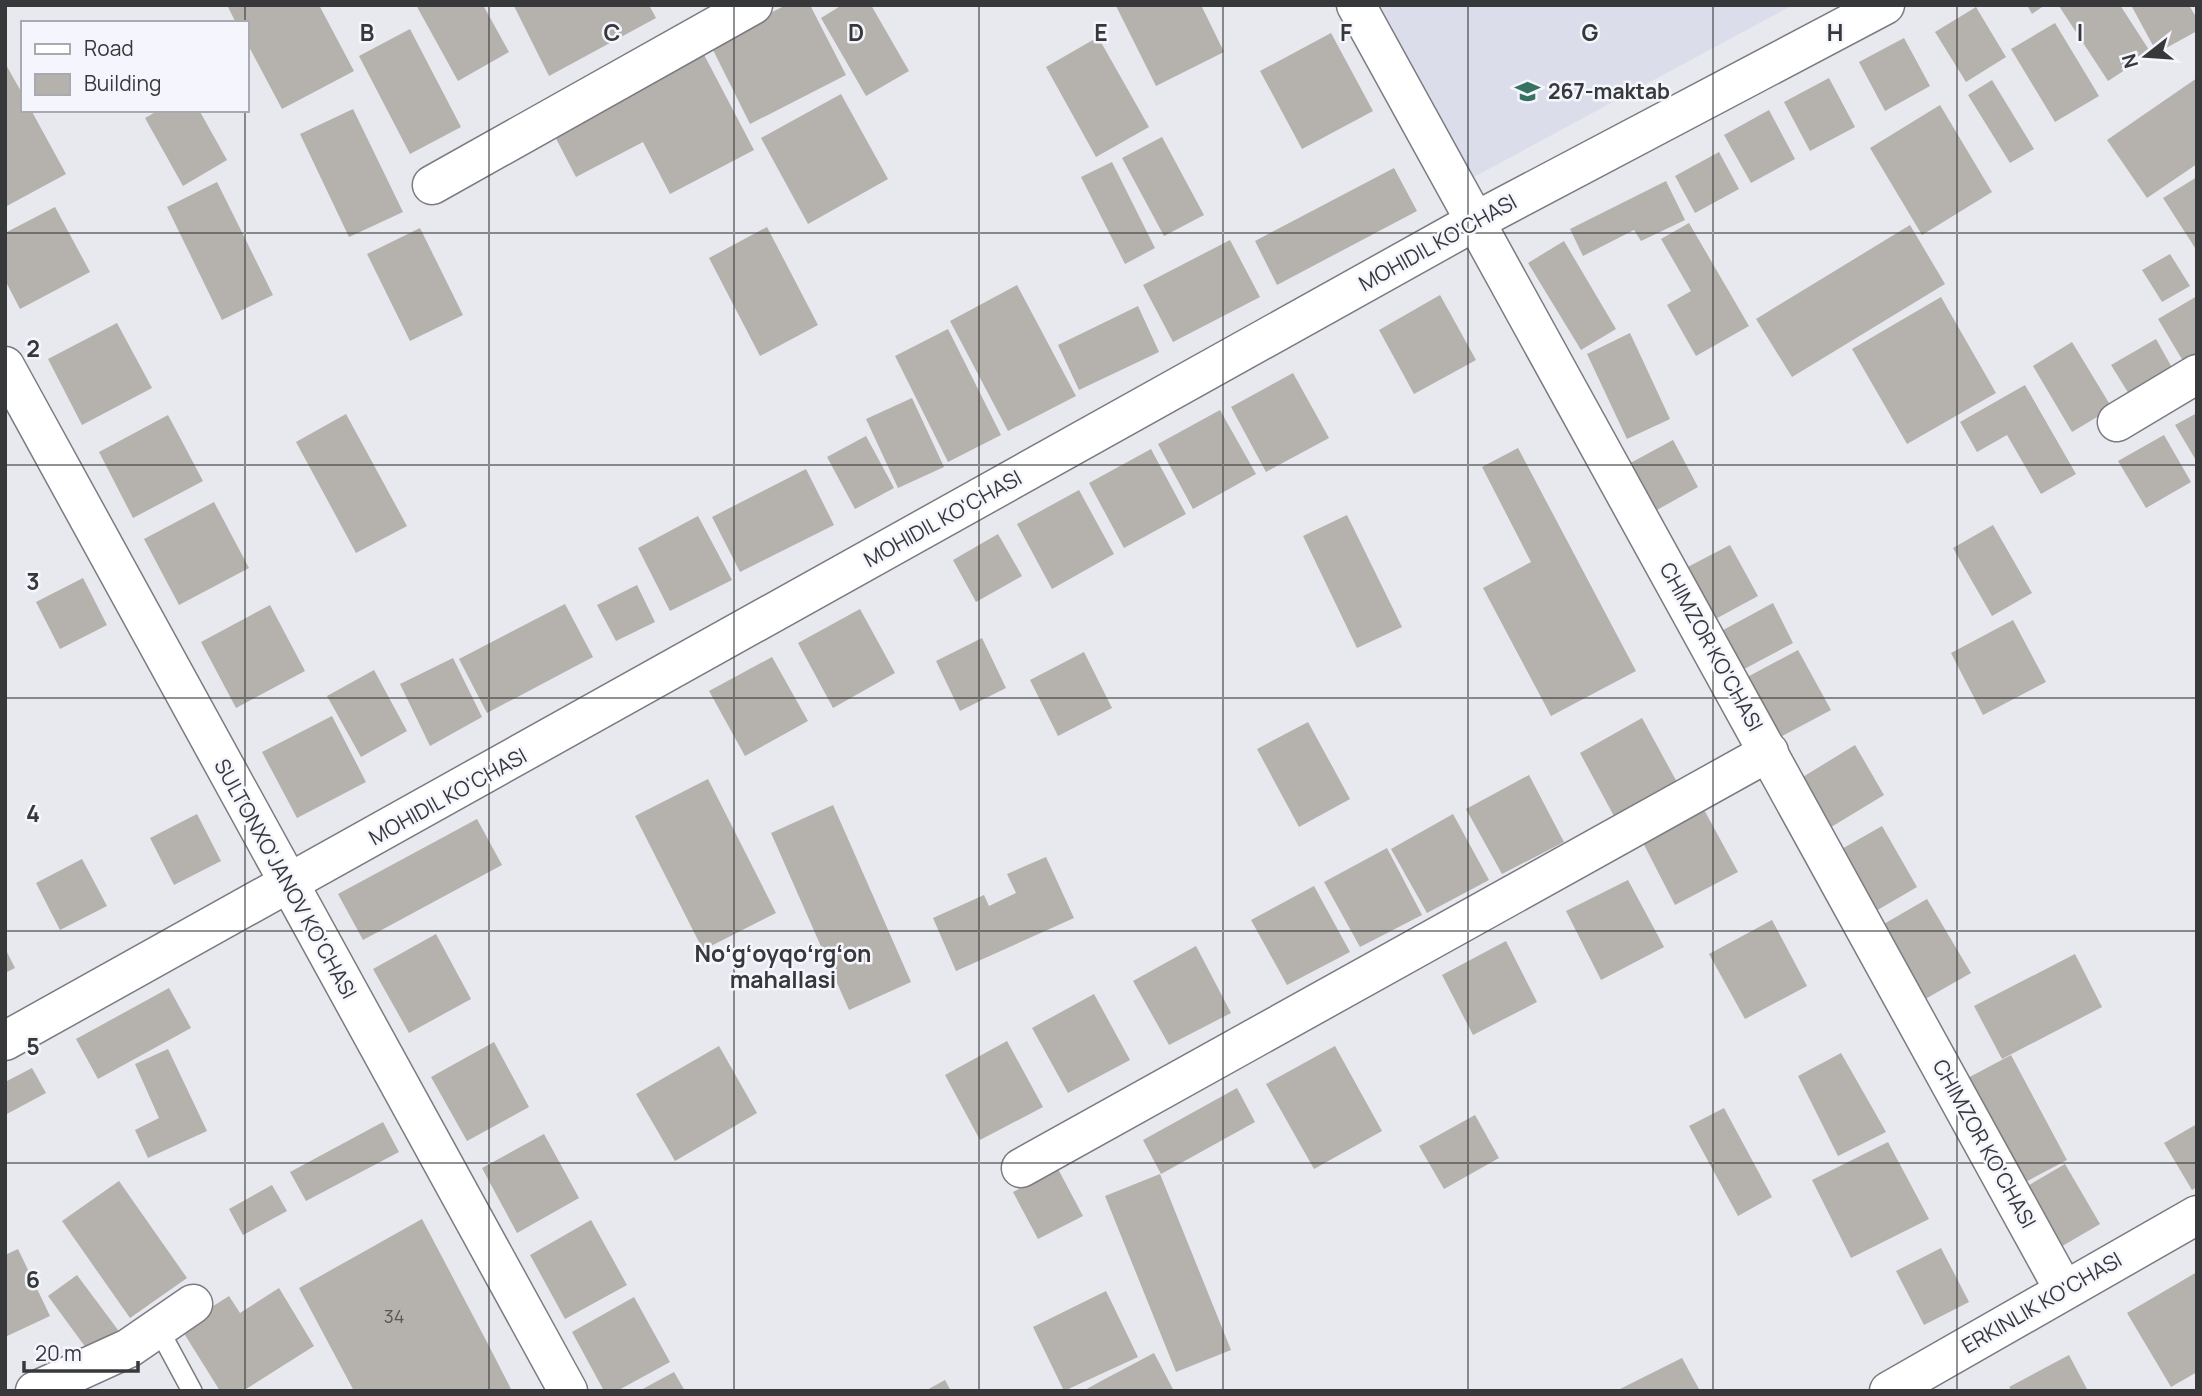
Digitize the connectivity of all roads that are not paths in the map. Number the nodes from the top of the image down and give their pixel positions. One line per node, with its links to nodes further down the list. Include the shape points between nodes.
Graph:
1 (753, 5): 4 (street)
2 (1356, 5): 5 (street, CHIMZOR KO'CHASI)
3 (1885, 5): 5 (street, MOHIDIL KO'CHASI)
4 (432, 185)
5 (1474, 222): 10 (street, CHIMZOR KO'CHASI); 11 (street, MOHIDIL KO'CHASI)
6 (5, 366): 8 (street, SULTONXO'JANOV KO'CHASI)
7 (2197, 374): 9 (street)
8 (15, 407): 11 (street, SULTONXO'JANOV KO'CHASI)
9 (2117, 422)
10 (1769, 752): 13 (street); 15 (street, CHIMZOR KO'CHASI)
11 (289, 886): 12 (street, MOHIDIL KO'CHASI); 20 (street, SULTONXO'JANOV KO'CHASI)
12 (5, 1041)
13 (1021, 1168)
14 (2197, 1215): 15 (street, ERKINLIK KO'CHASI)
15 (2064, 1290): 21 (street, ERKINLIK KO'CHASI)
16 (193, 1304): 17 (street)
17 (158, 1328): 18 (street, via 129,1348); 19 (lane)
18 (35, 1391)
19 (192, 1391)
20 (568, 1391)
21 (1889, 1391)

